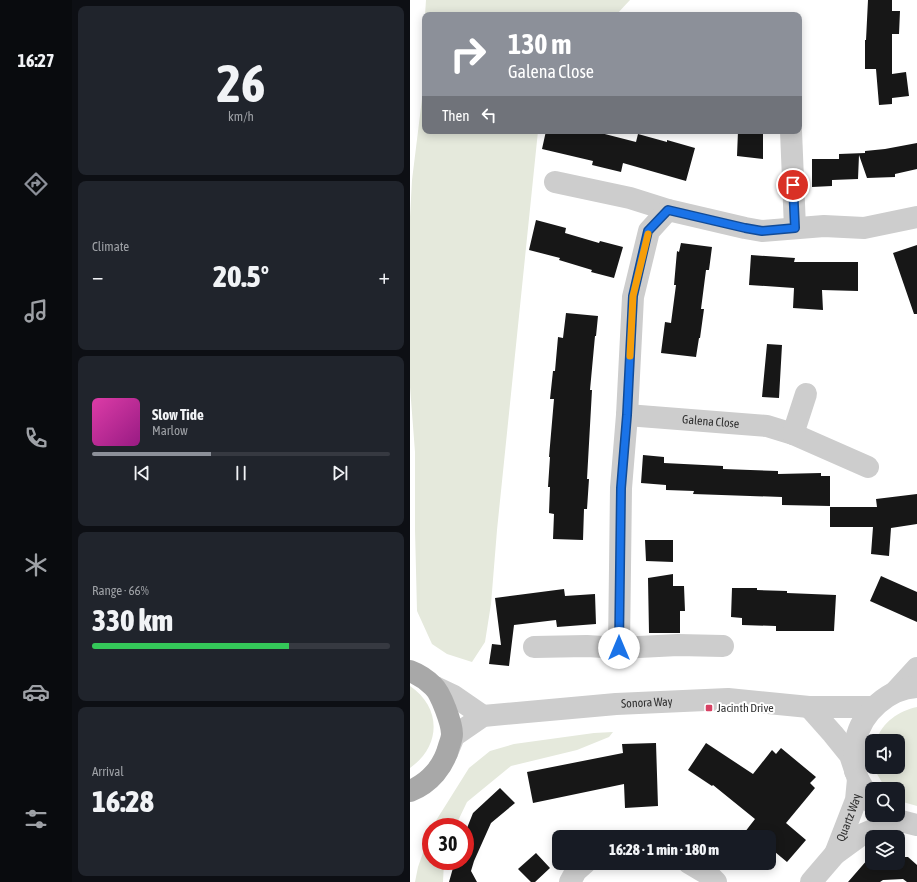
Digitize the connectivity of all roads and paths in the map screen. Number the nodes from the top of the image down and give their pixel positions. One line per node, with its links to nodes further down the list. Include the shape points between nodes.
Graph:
1 (791, 134): 5 (street)
2 (555, 182): 3 (street, via 630,198)
3 (668, 210): 5 (street, via 762,231); 7 (street, via 648,231 633,296)
4 (917, 217): 5 (street, via 864,228)
5 (795, 228)
6 (806, 394): 8 (street)
7 (627, 415): 8 (street, Galena Close, via 766,426); 12 (street, via 621,488)
8 (793, 434): 9 (street, Galena Close)
9 (868, 467)
10 (724, 646): 12 (street)
11 (534, 647): 12 (street)
12 (619, 648)
13 (412, 668): 15 (main road)
14 (917, 668): 17 (street)
15 (435, 687): 20 (street); 21 (main road, via 447,712 452,734)
16 (917, 687): 17 (street)
17 (896, 692): 19 (street)
18 (809, 707): 19 (street, Sonora Way); 20 (street, Sonora Way, via 728,699 616,704); 22 (street, via 850,755)
19 (874, 707): 22 (street, via 864,720 856,738 854,755)
20 (484, 716): 21 (street, Sonora Way, via 454,736)
21 (447, 753): 24 (main road, via 436,772)
22 (857, 775): 23 (street); 26 (street, Quartz Way, via 856,800)
23 (865, 789)
24 (413, 795)
25 (895, 822): 26 (street, Quartz Way, via 862,835)
26 (836, 854): 31 (street, Quartz Way)
27 (577, 870): 29 (street)
28 (701, 870): 30 (street)
29 (570, 882)
30 (716, 882)
31 (811, 882)

